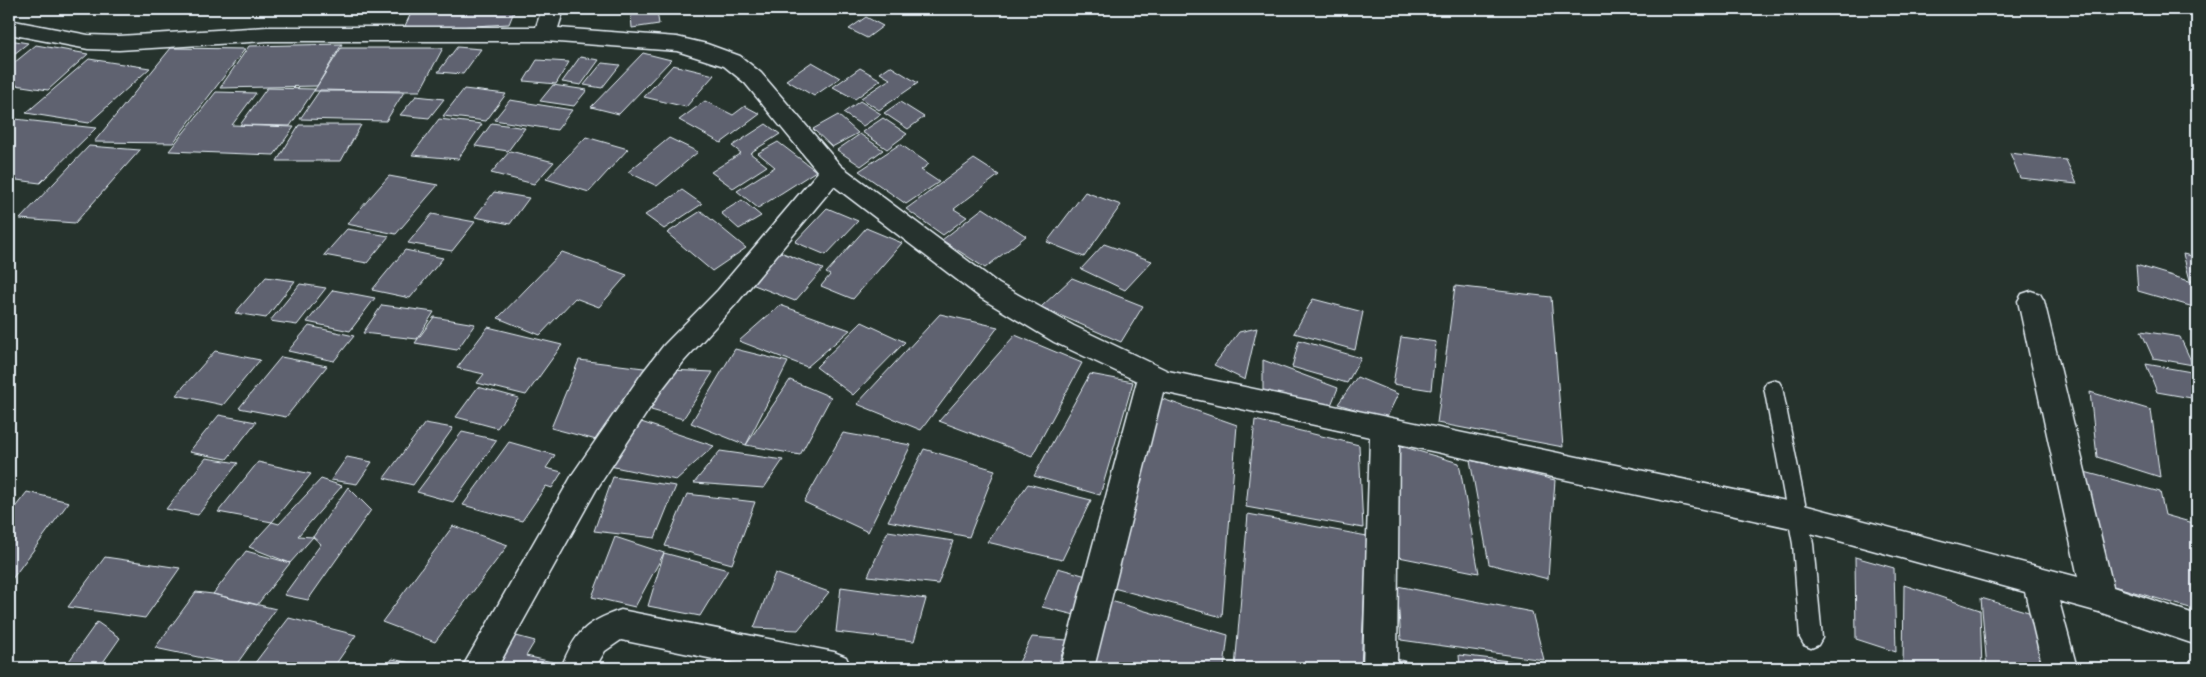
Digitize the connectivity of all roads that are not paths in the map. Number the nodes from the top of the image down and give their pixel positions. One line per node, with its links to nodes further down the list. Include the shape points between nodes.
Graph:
1 (553, 9): 3 (street)
2 (9, 27): 3 (street, via 88,42 119,43 267,34)
3 (545, 34): 4 (street, via 677,44 732,61 753,78)
4 (832, 172): 6 (street, via 990,291 1064,334); 14 (street, via 653,380 585,481)
5 (2031, 300): 11 (street)
6 (1153, 375): 8 (street, via 1174,385); 17 (street)
7 (1772, 387): 9 (lane)
8 (1385, 430): 9 (street); 18 (street)
9 (1796, 516): 10 (street); 13 (lane, via 1803,544)
10 (2038, 580): 11 (street); 19 (street)
11 (2099, 597): 12 (street)
12 (2197, 630)
13 (1811, 638)
14 (480, 668)
15 (578, 668): 16 (street, via 595,638 604,630 621,625)
16 (834, 668)
17 (1077, 668)
18 (1380, 668)
19 (2060, 668)

